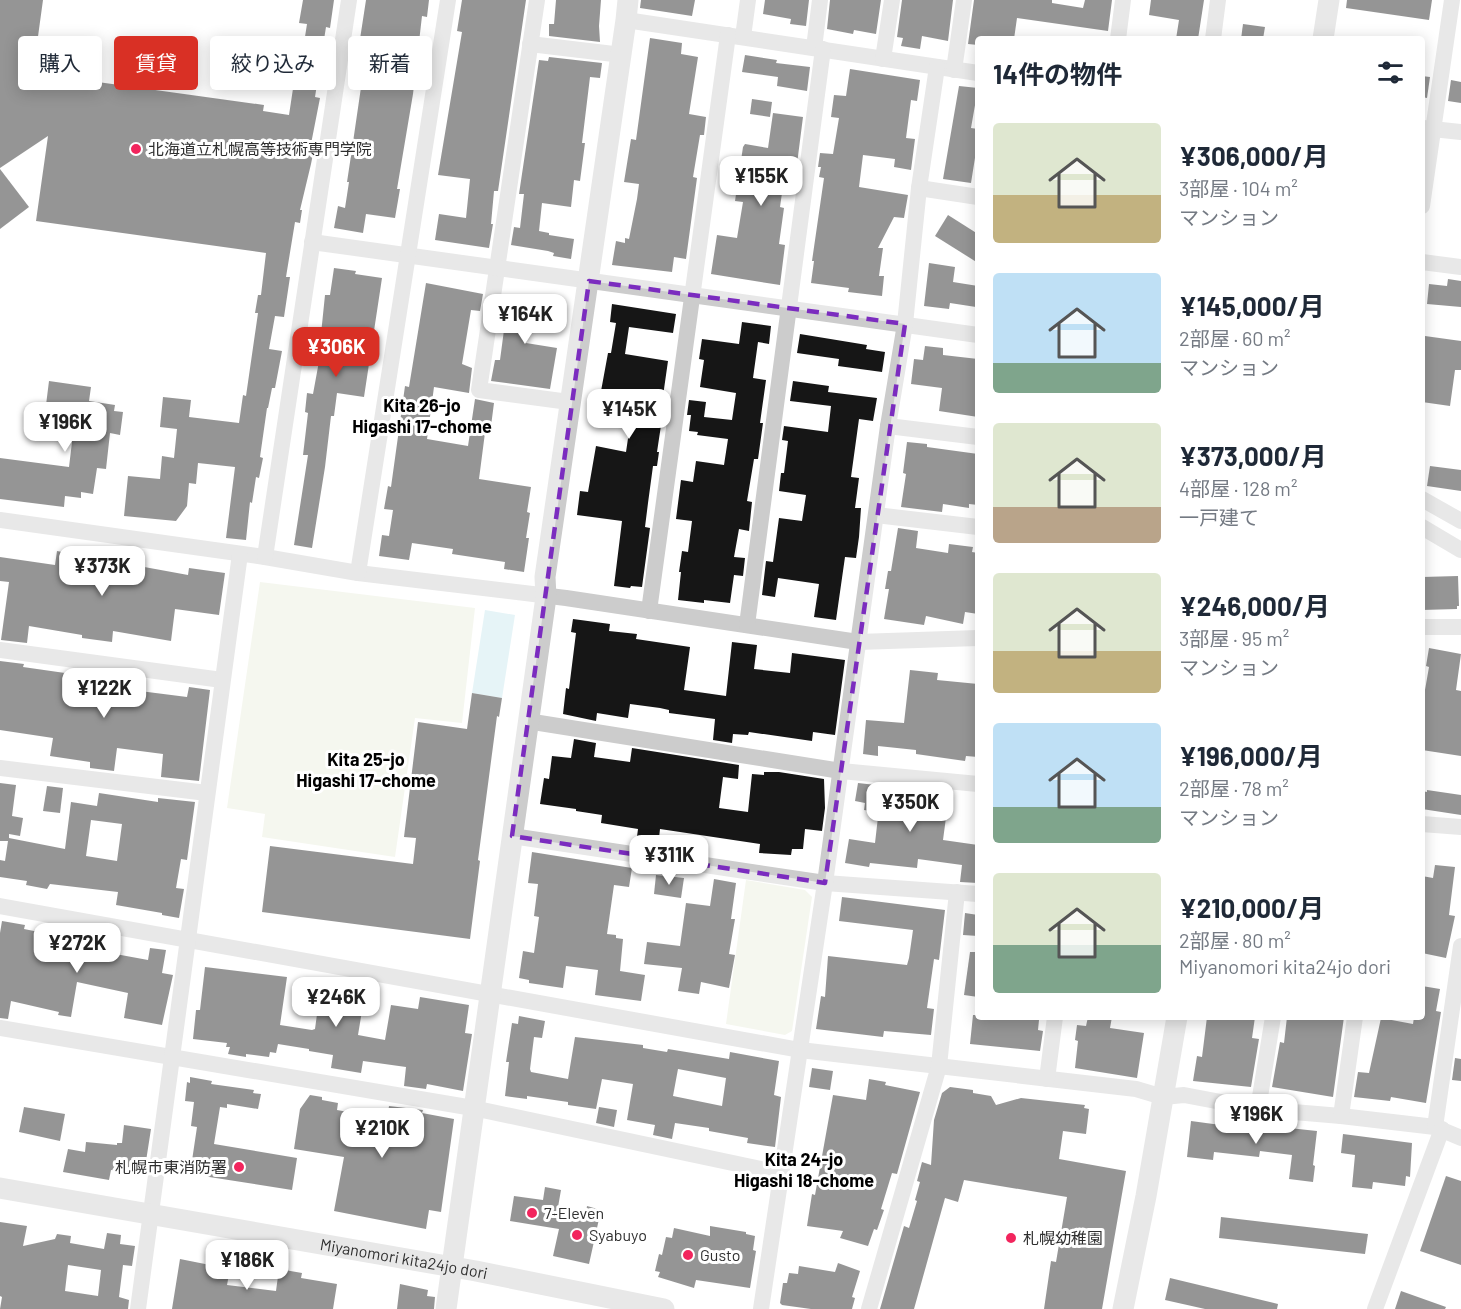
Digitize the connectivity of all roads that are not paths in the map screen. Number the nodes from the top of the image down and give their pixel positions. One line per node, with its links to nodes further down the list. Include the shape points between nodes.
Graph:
1 (349, 0): 28 (street)
2 (448, 0): 29 (street)
3 (537, 0): 17 (street)
4 (748, 0): 13 (street)
5 (820, 0): 18 (street)
6 (892, 0): 20 (street)
7 (963, 0): 21 (street)
8 (1123, 0): 14 (street)
9 (1218, 0): 15 (street)
10 (1329, 0): 16 (street)
11 (1452, 0): 23 (street)
12 (627, 10): 13 (street); 19 (street)
13 (735, 36): 18 (street); 34 (street)
14 (1118, 36)
15 (1213, 36)
16 (1323, 36)
17 (531, 44): 19 (street); 32 (street)
18 (818, 49): 20 (street); 35 (street)
19 (621, 55): 33 (street)
20 (883, 59): 21 (street)
21 (945, 68): 22 (street); 26 (street)
22 (975, 73)
23 (1427, 128): 24 (street); 25 (street)
24 (1461, 132)
25 (1425, 159)
26 (920, 188): 27 (street); 36 (street)
27 (975, 197)
28 (312, 242): 29 (street); 49 (street)
29 (406, 256): 32 (street); 50 (street)
30 (1425, 262): 31 (street)
31 (1461, 267)
32 (497, 269): 33 (street); 38 (street, via 479,390)
33 (590, 281): 34 (street); 38 (street)
34 (692, 295): 35 (street); 52 (street)
35 (789, 308): 36 (street); 53 (street)
36 (905, 324): 37 (street); 39 (street)
37 (975, 335)
38 (569, 402): 51 (street, via 545,577)
39 (888, 426): 40 (street); 42 (street)
40 (975, 437)
41 (1425, 501): 44 (street)
42 (876, 515): 45 (street); 57 (street)
43 (0, 520): 48 (street)
44 (1461, 521)
45 (975, 527)
46 (1425, 529): 47 (street)
47 (1461, 550)
48 (240, 554): 49 (street); 59 (street)
49 (265, 557): 50 (street)
50 (358, 573): 51 (street)
51 (546, 597): 52 (street); 60 (street)
52 (649, 610): 53 (street)
53 (747, 625): 57 (street)
54 (1425, 627): 55 (street)
55 (1461, 627)
56 (975, 638): 57 (street)
57 (858, 642): 62 (street)
58 (0, 650): 59 (street)
59 (222, 680): 64 (street)
60 (527, 721): 62 (street); 67 (street)
61 (0, 768): 64 (street)
62 (841, 771): 63 (street); 68 (street)
63 (975, 784)
64 (207, 793): 72 (street)
65 (1425, 824): 66 (street)
66 (1461, 827)
67 (512, 836): 68 (street); 74 (street)
68 (825, 883): 69 (street); 80 (street)
69 (957, 892): 70 (street); 82 (street)
70 (975, 894)
71 (0, 906): 72 (street)
72 (187, 940): 74 (street); 81 (street)
73 (1461, 946): 88 (street)
74 (490, 993): 80 (street); 85 (street)
75 (1055, 1020): 83 (street)
76 (1176, 1020): 84 (street)
77 (1273, 1020): 86 (street)
78 (1355, 1020): 87 (street)
79 (0, 1028): 81 (street)
80 (800, 1050): 82 (street); 90 (street)
81 (171, 1058): 85 (street); 92 (street)
82 (939, 1066): 83 (street); 98 (street)
83 (1047, 1079): 84 (street, via 1136,1089)
84 (1163, 1097): 86 (street, via 1184,1095); 99 (street)
85 (473, 1108): 90 (street); 93 (street)
86 (1258, 1108): 87 (street)
87 (1341, 1116): 88 (street)
88 (1438, 1128): 89 (street); 100 (street)
89 (1461, 1138)
90 (780, 1173): 97 (street)
91 (0, 1188): 92 (street, Miyanomori kita24jo dori)
92 (152, 1215): 93 (street, Miyanomori kita24jo dori); 94 (street)
93 (452, 1267): 95 (street); 96 (street, Miyanomori kita24jo dori)
94 (138, 1309)
95 (446, 1309)
96 (664, 1309)
97 (761, 1309)
98 (869, 1309)
99 (1123, 1309)
100 (1375, 1309)

